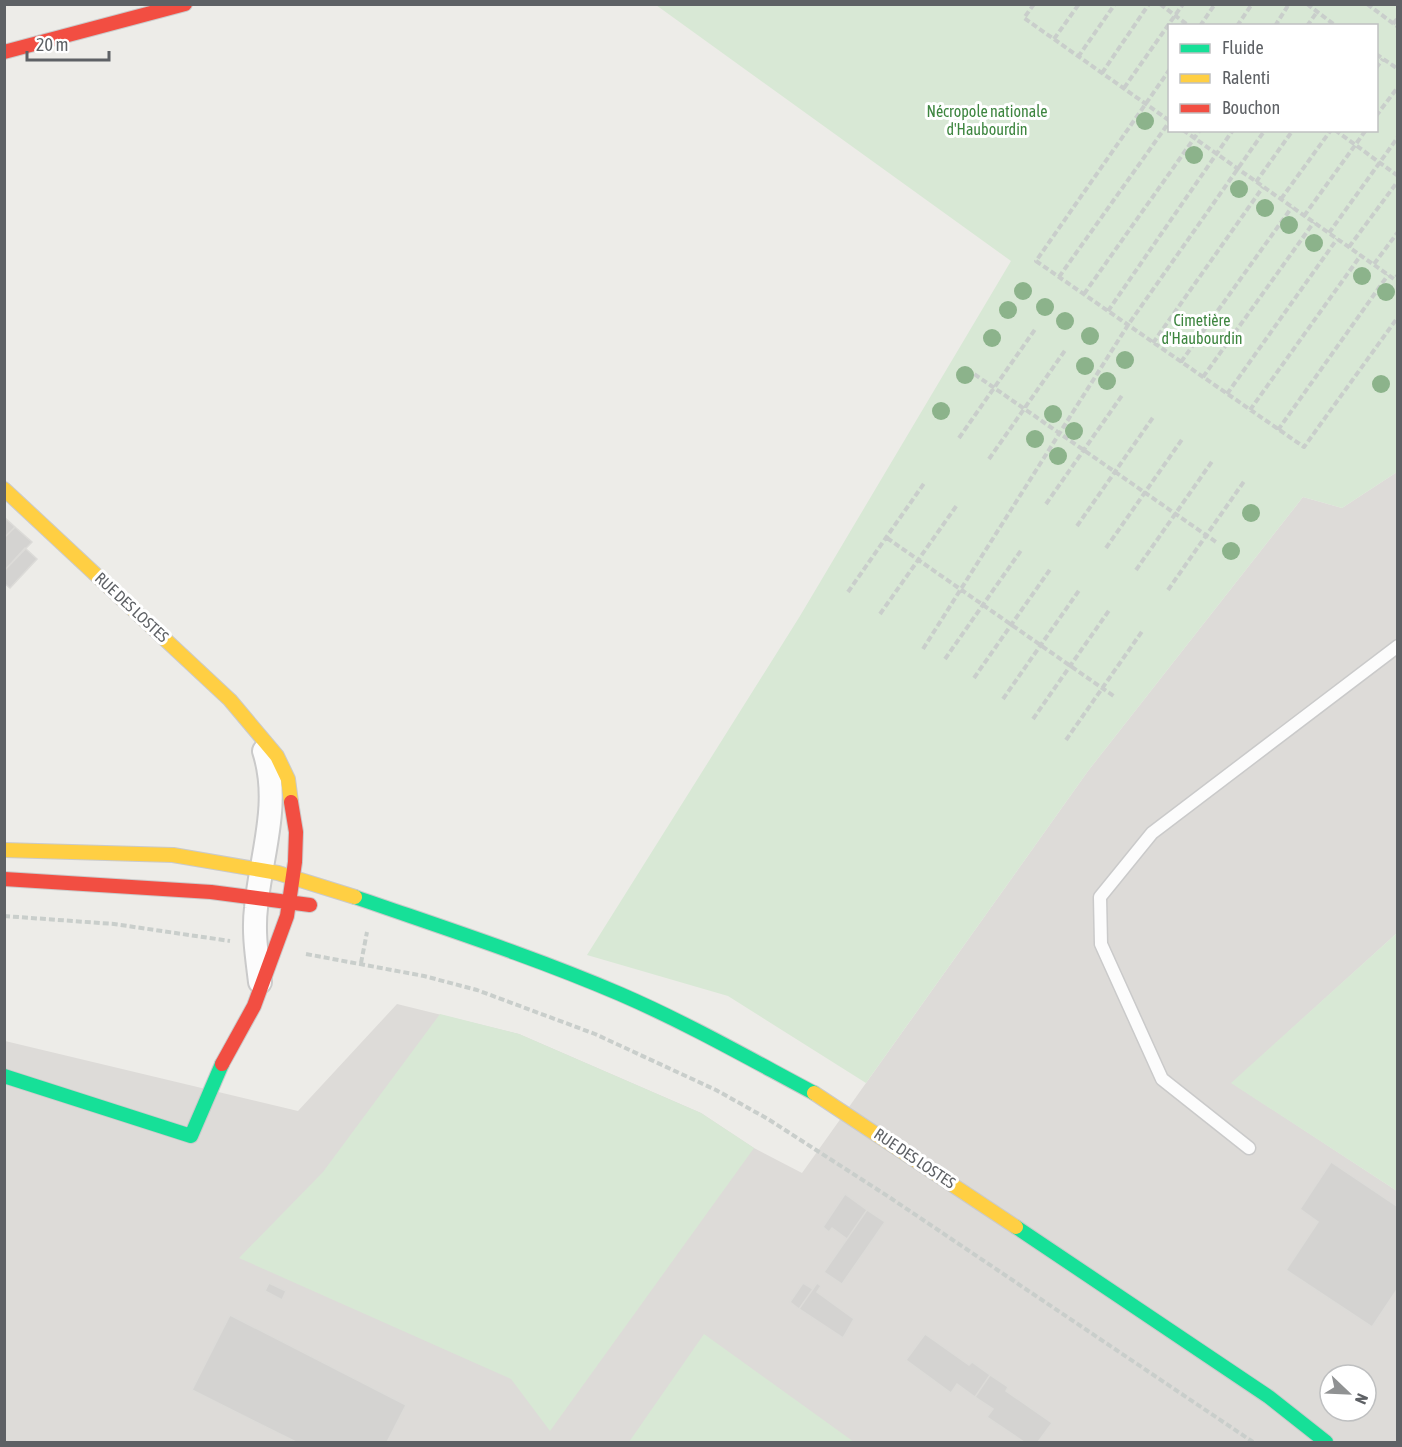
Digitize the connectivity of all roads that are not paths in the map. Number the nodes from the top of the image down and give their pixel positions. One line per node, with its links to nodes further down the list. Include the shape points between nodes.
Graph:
1 (185, 4): 2 (main road)
2 (112, 14): 3 (main road)
3 (4, 52)
4 (4, 489): 6 (main road, RUE DES LOSTES, via 231,700)
5 (1398, 646): 19 (lane, via 1152,833 1100,897 1101,944 1162,1079)
6 (255, 730): 8 (street, RUE DES LOSTES, via 267,763 272,795); 9 (main road, RUE DES LOSTES, via 277,756 290,786 296,832)
7 (4, 849): 8 (main road, RUE DES LOSTES, via 173,855)
8 (262, 870): 9 (main road, RUE DES LOSTES); 11 (street, RUE DES LOSTES)
9 (294, 878): 12 (main road, RUE DES LOSTES); 15 (main road, RUE DES LOSTES)
10 (4, 879): 11 (main road)
11 (257, 897): 12 (main road); 16 (street, RUE DES LOSTES)
12 (290, 902): 13 (main road); 16 (main road, RUE DES LOSTES)
13 (325, 908)
14 (360, 914): 15 (main road, RUE DES LOSTES)
15 (468, 937): 20 (main road, RUE DES LOSTES, via 638,1002 802,1085 1260,1391)
16 (266, 947): 17 (street, RUE DES LOSTES)
17 (261, 986): 18 (main road, via 191,1136)
18 (4, 1076)
19 (1249, 1148)
20 (1326, 1443)

